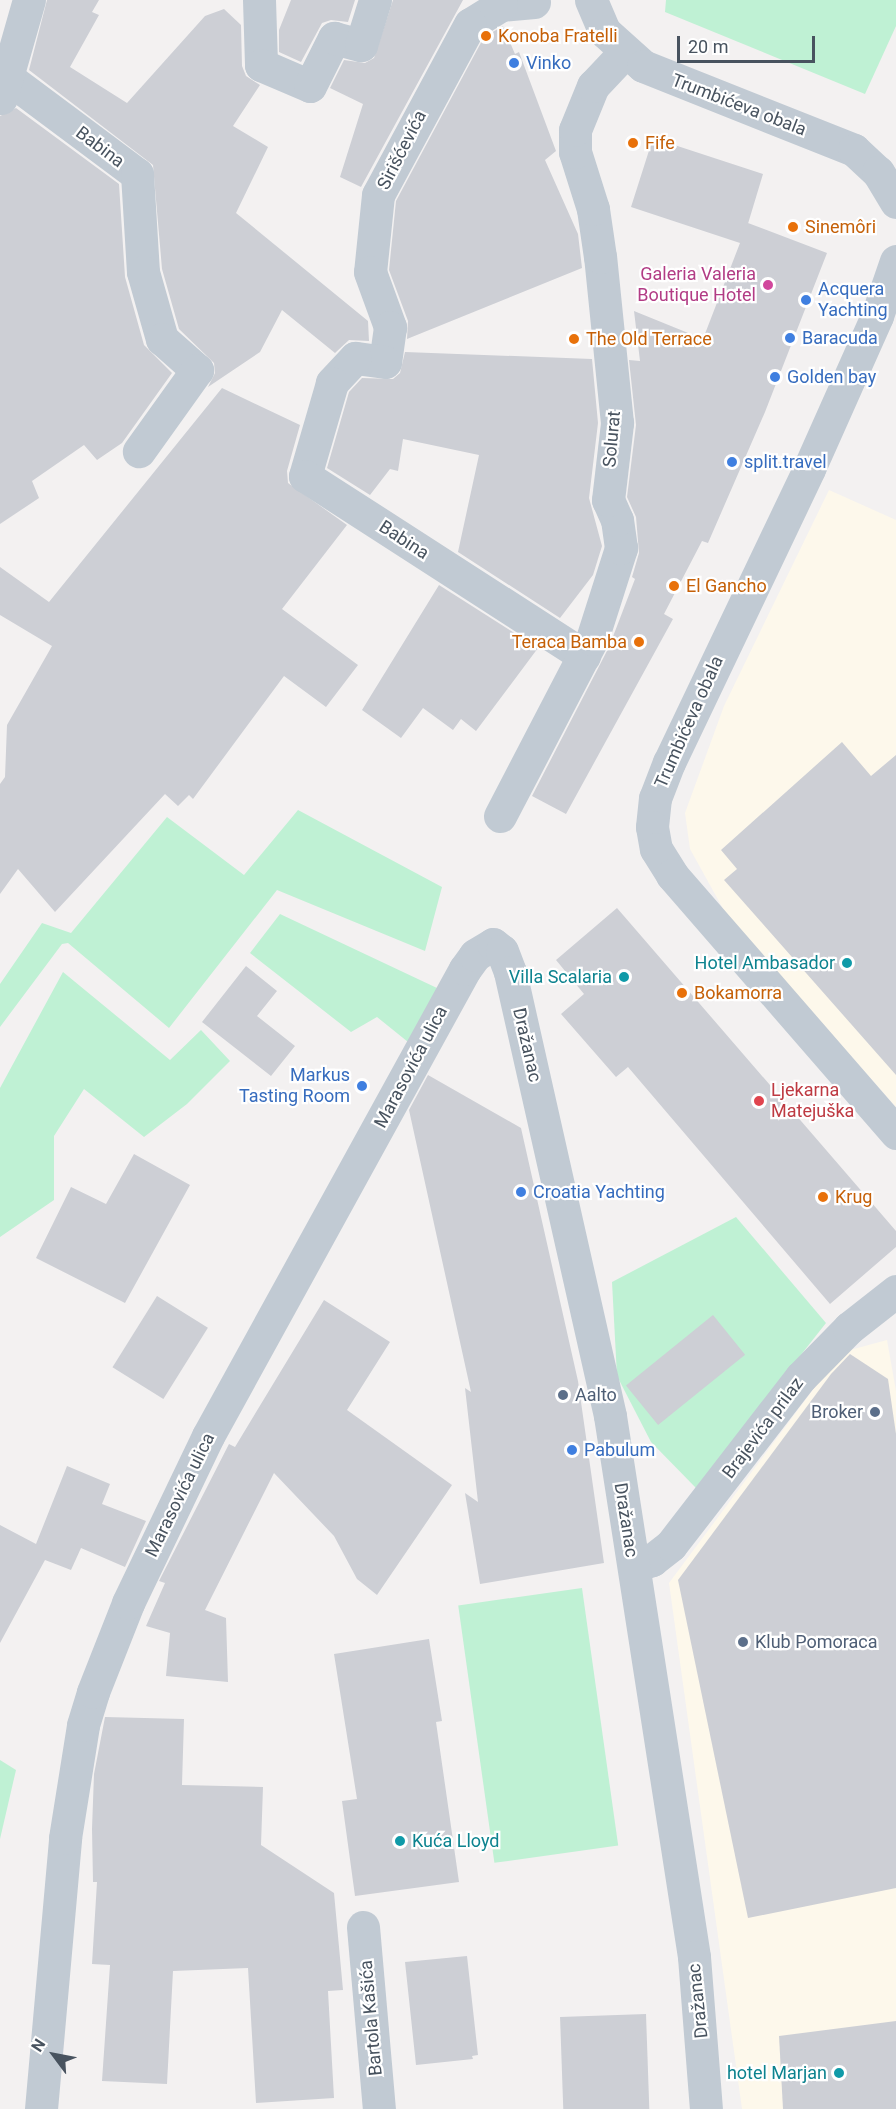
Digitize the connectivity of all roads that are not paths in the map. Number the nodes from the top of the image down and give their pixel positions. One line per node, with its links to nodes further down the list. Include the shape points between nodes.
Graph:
1 (28, 0): 7 (street)
2 (259, 0): 3 (street, via 261,65 309,86 334,38 361,45)
3 (375, 0)
4 (591, 0): 6 (street, Trumbićeva obala, via 604,31)
5 (534, 2): 10 (street, Sirišćevića, via 501,5 470,24 415,124 378,195 370,272 390,327 385,362 355,358)
6 (625, 52): 8 (street, Trumbićeva obala, via 663,76 854,150 878,172); 12 (street, Solurat, via 593,86 575,130 575,152 593,209 600,257 617,423 608,500 617,520 621,548)
7 (4, 89): 11 (street, Babina, via 136,174 143,272 162,339 197,370)
8 (896, 202)
9 (896, 261): 15 (street, Trumbićeva obala, via 877,316 810,469 669,762 656,798 652,827 656,849 672,875)
10 (332, 383): 12 (street, Babina, via 305,476)
11 (139, 451)
12 (584, 656): 13 (street, Solurat)
13 (500, 816)
14 (493, 944): 17 (street, Dražanac, via 502,951 508,966 554,1162 610,1416); 19 (street, Marasovića ulica, via 475,955 465,969 208,1436 128,1603 83,1725 65,1838)
15 (896, 1132)
16 (896, 1291): 17 (street, Brajevića prilaz, via 849,1328 801,1377 670,1545 652,1560)
17 (634, 1566): 21 (street, Dražanac, via 694,1957)
18 (363, 1927): 20 (street, Bartola Kašića)
19 (41, 2109)
20 (379, 2109)
21 (706, 2109)

